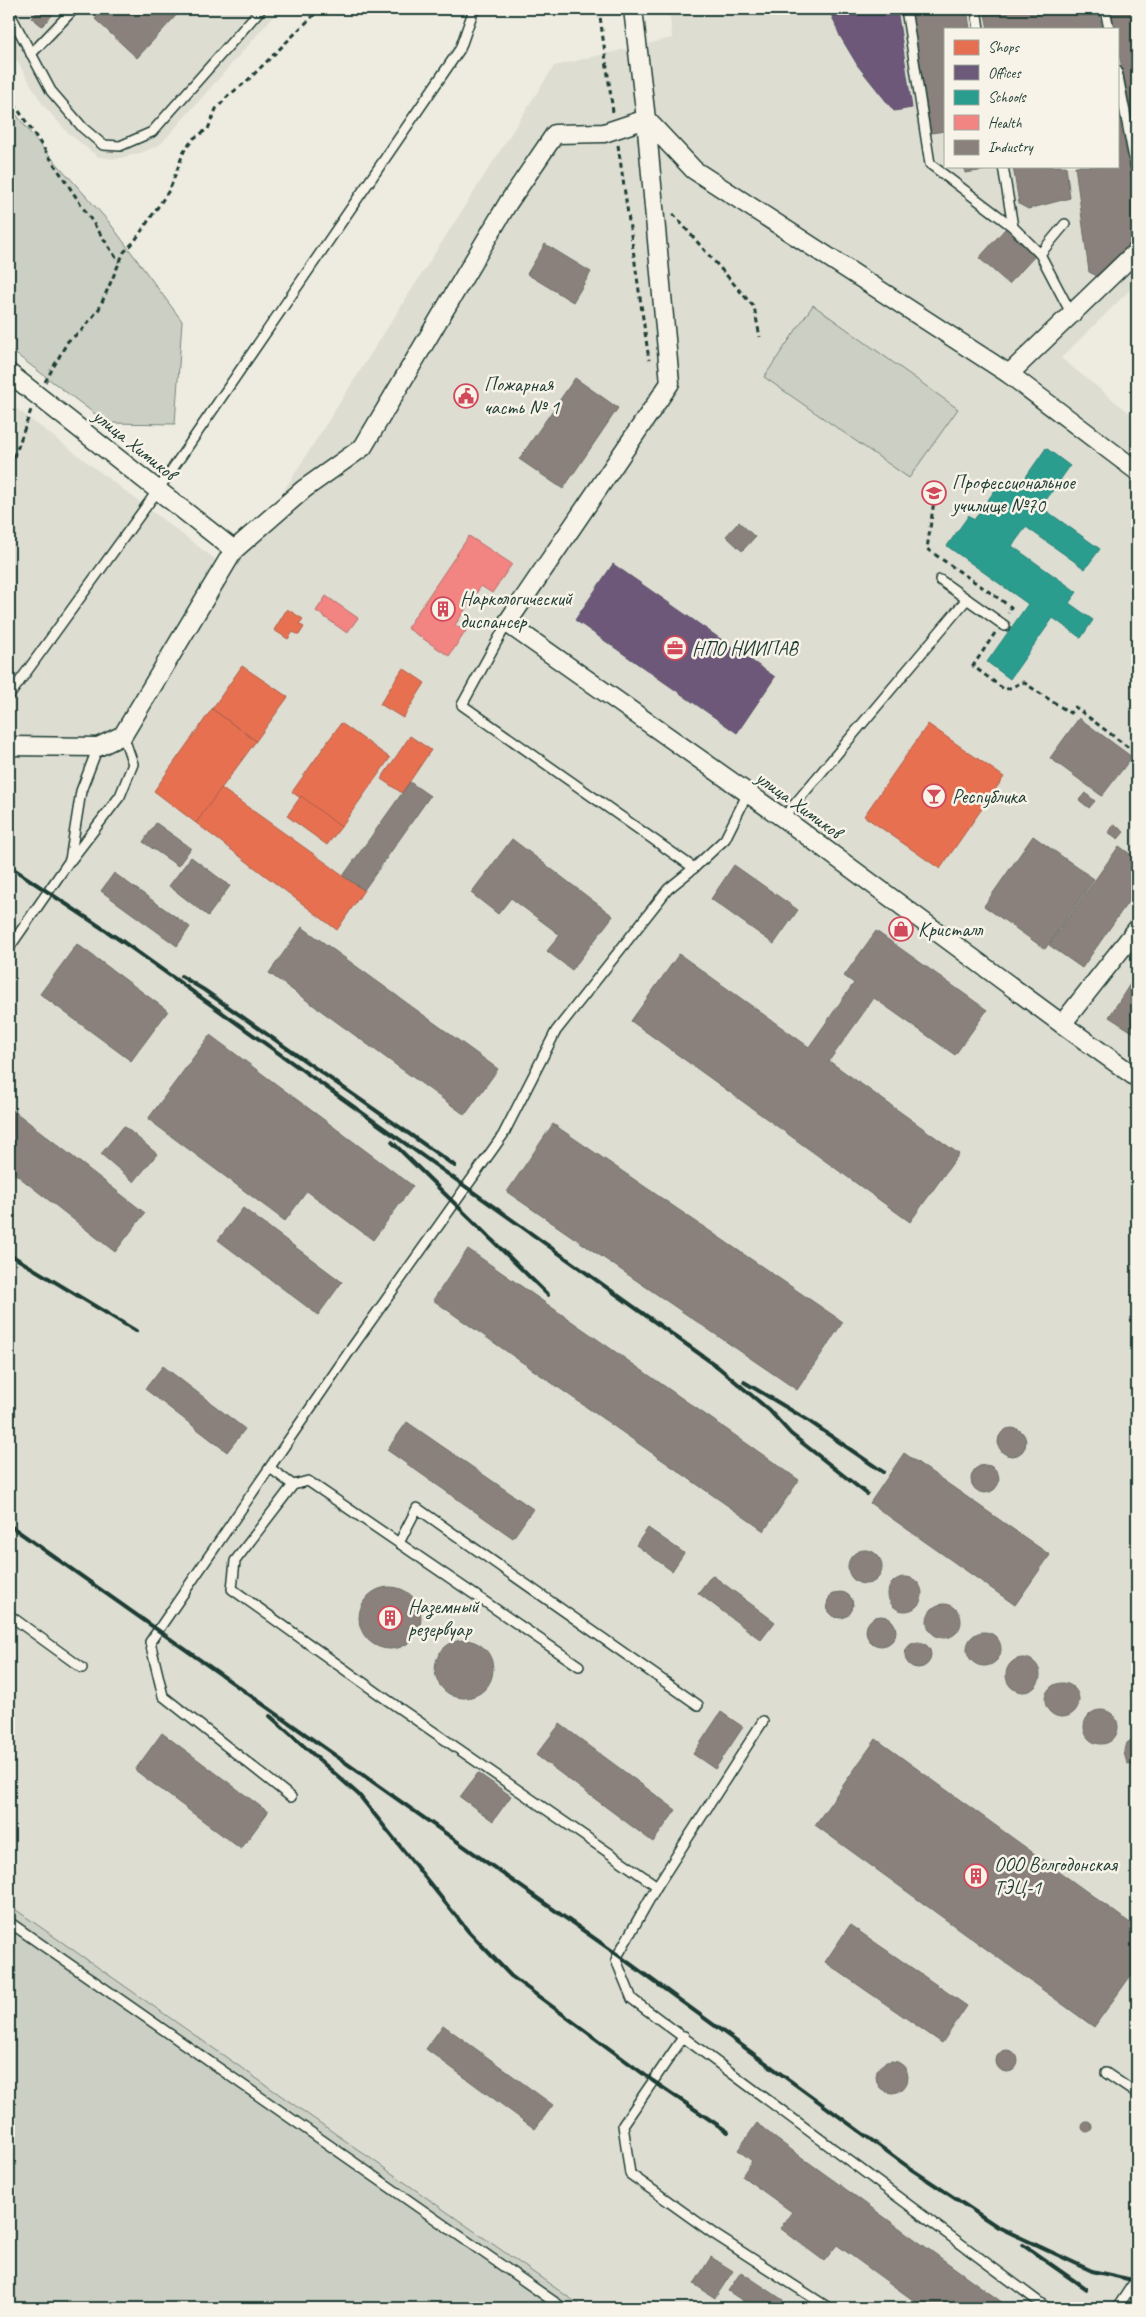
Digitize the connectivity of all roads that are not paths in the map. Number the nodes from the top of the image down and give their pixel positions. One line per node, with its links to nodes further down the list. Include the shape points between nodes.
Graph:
1 (74, 9): 11 (lane)
2 (261, 9): 11 (lane, via 152,132 120,146 103,145 83,128 51,91)
3 (474, 9): 24 (lane, via 460,49)
4 (633, 9): 13 (street)
5 (906, 9): 17 (lane, via 930,164)
6 (976, 9): 9 (lane)
7 (1105, 9): 10 (lane)
8 (9, 12): 11 (lane)
9 (979, 28)
10 (1109, 28)
11 (31, 54)
12 (1118, 76): 15 (lane)
13 (646, 119): 22 (street, via 694,170); 25 (street, via 604,133 555,134 508,202 363,447 304,489); 28 (street, via 670,383)
14 (1003, 168): 17 (lane)
15 (1137, 174)
16 (1064, 224): 19 (lane)
17 (1013, 227): 19 (lane)
18 (1137, 251): 20 (street)
19 (1040, 254): 20 (lane)
20 (1072, 315): 22 (street)
21 (9, 373): 24 (street, улица Химиков)
22 (1009, 374): 23 (street)
23 (1137, 471)
24 (158, 490): 25 (street, улица Химиков); 30 (lane)
25 (234, 550): 31 (street)
26 (940, 580): 27 (lane)
27 (967, 599): 29 (lane); 35 (lane)
28 (507, 622): 34 (street, улица Химиков); 37 (lane, via 462,705)
29 (1005, 626)
30 (9, 696)
31 (123, 735): 33 (street); 36 (lane, via 134,764 120,796)
32 (9, 746): 33 (street)
33 (98, 747): 36 (lane, via 82,792)
34 (748, 793): 35 (street, улица Химиков); 37 (lane, via 725,839)
35 (783, 818): 40 (street, улица Химиков)
36 (70, 860): 39 (lane)
37 (694, 868): 42 (lane, via 668,889 556,1031 503,1135)
38 (1137, 929): 40 (street)
39 (9, 948)
40 (1062, 1024): 41 (street, улица Химиков)
41 (1137, 1078)
42 (270, 1468): 43 (lane); 50 (lane, via 150,1642 163,1696)
43 (293, 1485): 44 (lane, via 308,1482); 51 (lane, via 234,1561 232,1589)
44 (399, 1543): 46 (lane); 48 (lane, via 417,1508)
45 (9, 1615): 47 (lane)
46 (579, 1666)
47 (82, 1668)
48 (698, 1705)
49 (763, 1721): 51 (lane)
50 (291, 1797)
51 (657, 1886): 53 (lane, via 616,1960 632,1999)
52 (9, 1922): 57 (lane)
53 (684, 2036): 58 (lane, via 623,2125 630,2174 714,2234); 59 (lane)
54 (1106, 2074): 55 (lane)
55 (1137, 2094)
56 (1137, 2278): 60 (lane)
57 (563, 2308)
58 (829, 2308)
59 (1047, 2308)
60 (1117, 2308)

